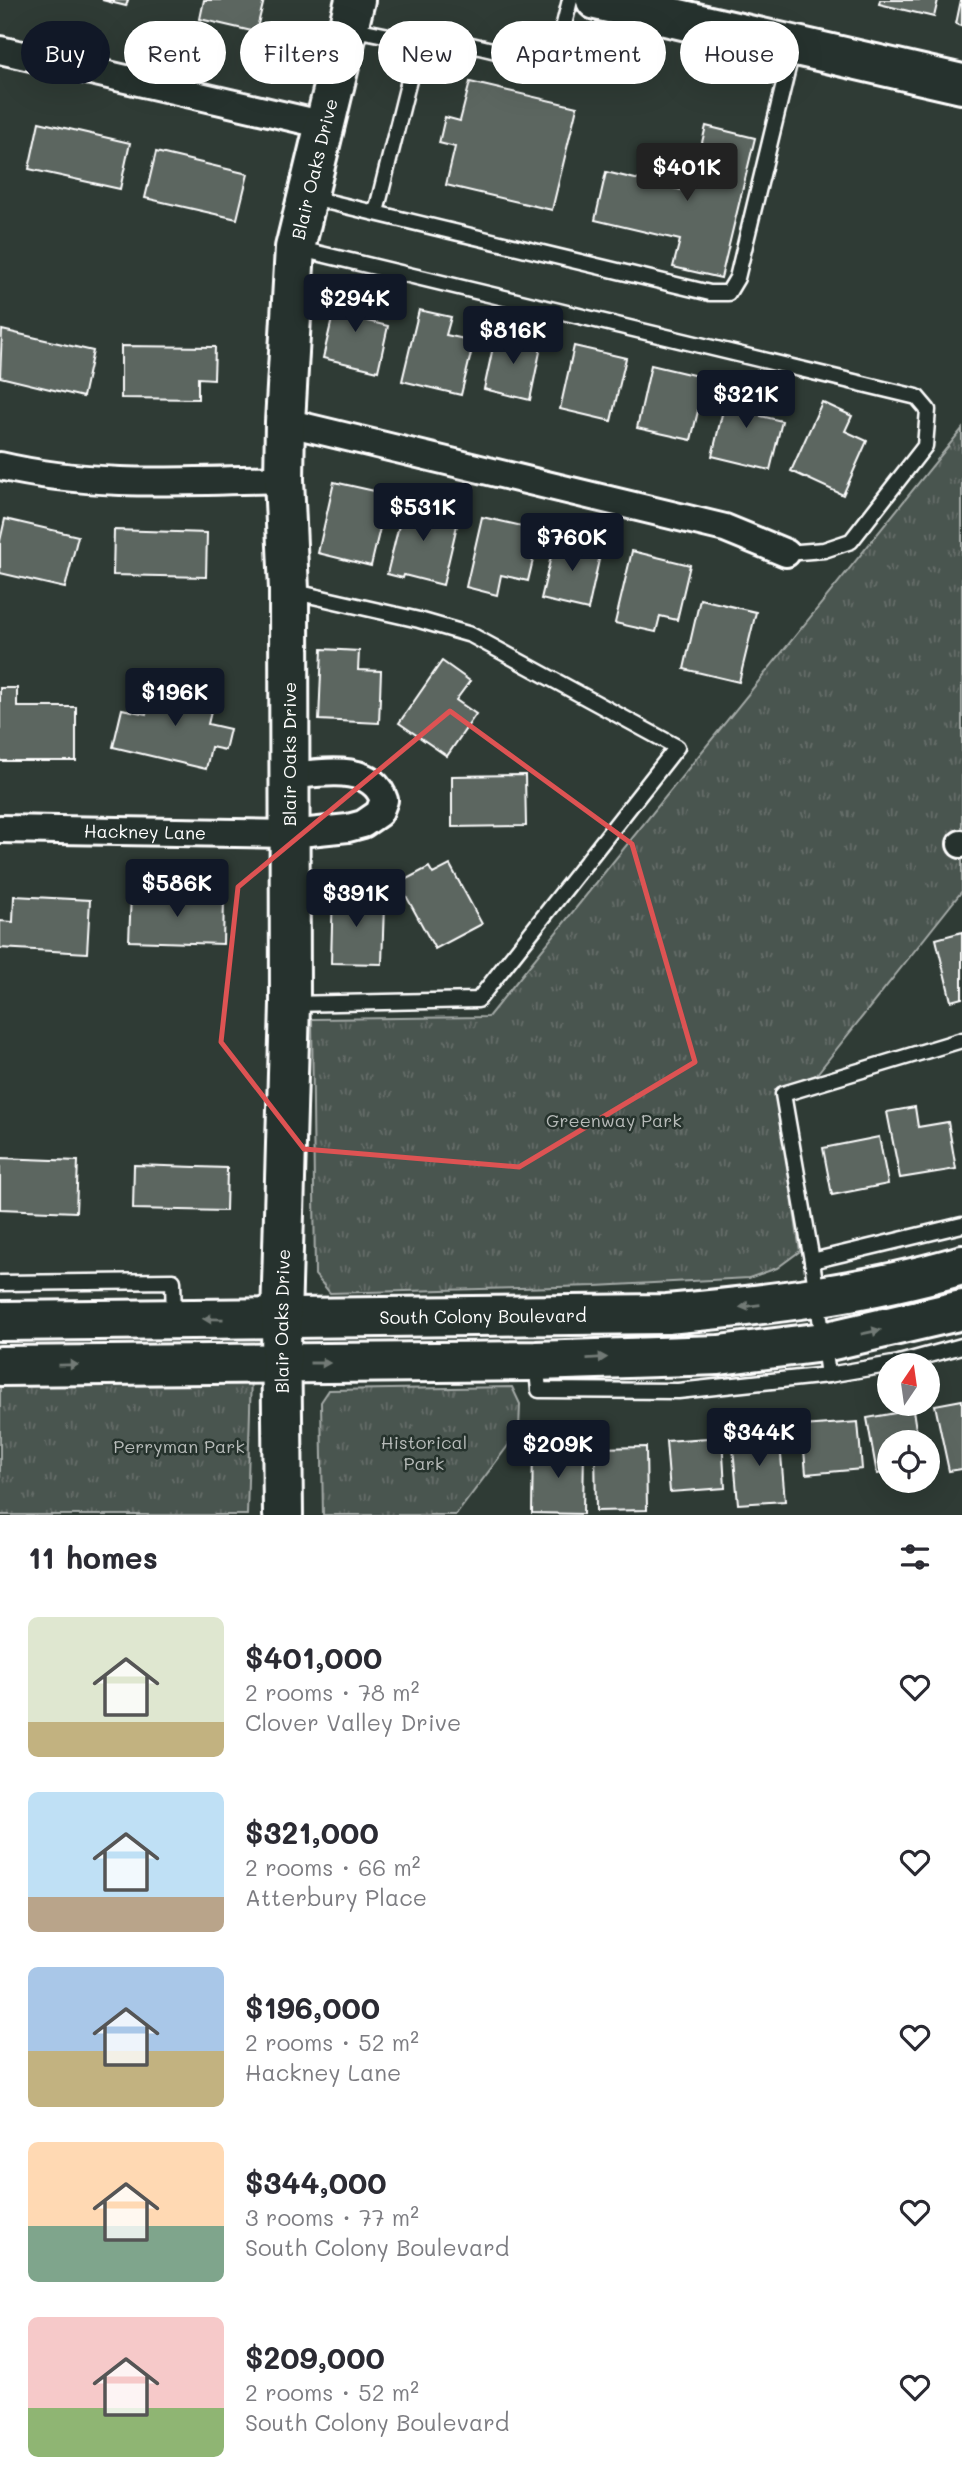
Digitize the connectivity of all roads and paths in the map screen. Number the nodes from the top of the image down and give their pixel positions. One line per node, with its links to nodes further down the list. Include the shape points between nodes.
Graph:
1 (570, 0): 6 (lane, via 554,65)
2 (596, 0): 4 (main road)
3 (352, 14): 5 (lane); 12 (main road, Blair Oaks Drive)
4 (684, 21)
5 (378, 29)
6 (477, 46)
7 (799, 48): 11 (main road)
8 (0, 50): 12 (street)
9 (408, 84): 14 (lane)
10 (784, 84): 14 (lane, via 737,278 728,293 710,293)
11 (962, 84)
12 (325, 125): 13 (main road, Blair Oaks Drive)
13 (306, 197): 14 (lane); 15 (main road, Blair Oaks Drive)
14 (376, 212)
15 (295, 248): 16 (main road, Blair Oaks Drive); 19 (lane, via 917,397 928,410 925,446 850,541 824,550)
16 (285, 422): 18 (main road, Blair Oaks Drive); 19 (street, via 725,528)
17 (0, 466): 18 (street, via 72,479 118,481)
18 (284, 478): 20 (main road, Blair Oaks Drive)
19 (786, 553)
20 (289, 590): 21 (main road, Blair Oaks Drive); 24 (lane, via 471,635 677,747 478,1000)
21 (290, 776): 23 (main road, Blair Oaks Drive); 23 (street, Hackney Lane, via 323,772 369,778 376,782 384,800 379,813 363,824)
22 (0, 829): 23 (street, Hackney Lane)
23 (290, 834): 24 (main road, Blair Oaks Drive)
24 (290, 1004): 32 (main road, Blair Oaks Drive)
25 (962, 1040): 28 (lane, via 783,1094)
26 (962, 1225): 28 (lane)
27 (962, 1265): 28 (main road, South Colony Boulevard, via 881,1286)
28 (815, 1278): 32 (main road, South Colony Boulevard, one-way to 32, via 745,1307 667,1314); 35 (lane)
29 (0, 1283): 31 (lane, via 173,1282)
30 (962, 1310): 35 (main road, one-way to 30)
31 (174, 1318): 32 (main road, South Colony Boulevard, one-way to 31); 33 (main road, South Colony Boulevard)
32 (281, 1320): 36 (main road, Blair Oaks Drive)
33 (0, 1321)
34 (962, 1346): 35 (lane, via 899,1363)
35 (826, 1359): 36 (main road, one-way to 35, via 719,1355)
36 (282, 1363): 37 (main road, one-way to 36); 38 (main road, Blair Oaks Drive)
37 (0, 1366)
38 (283, 1515)

